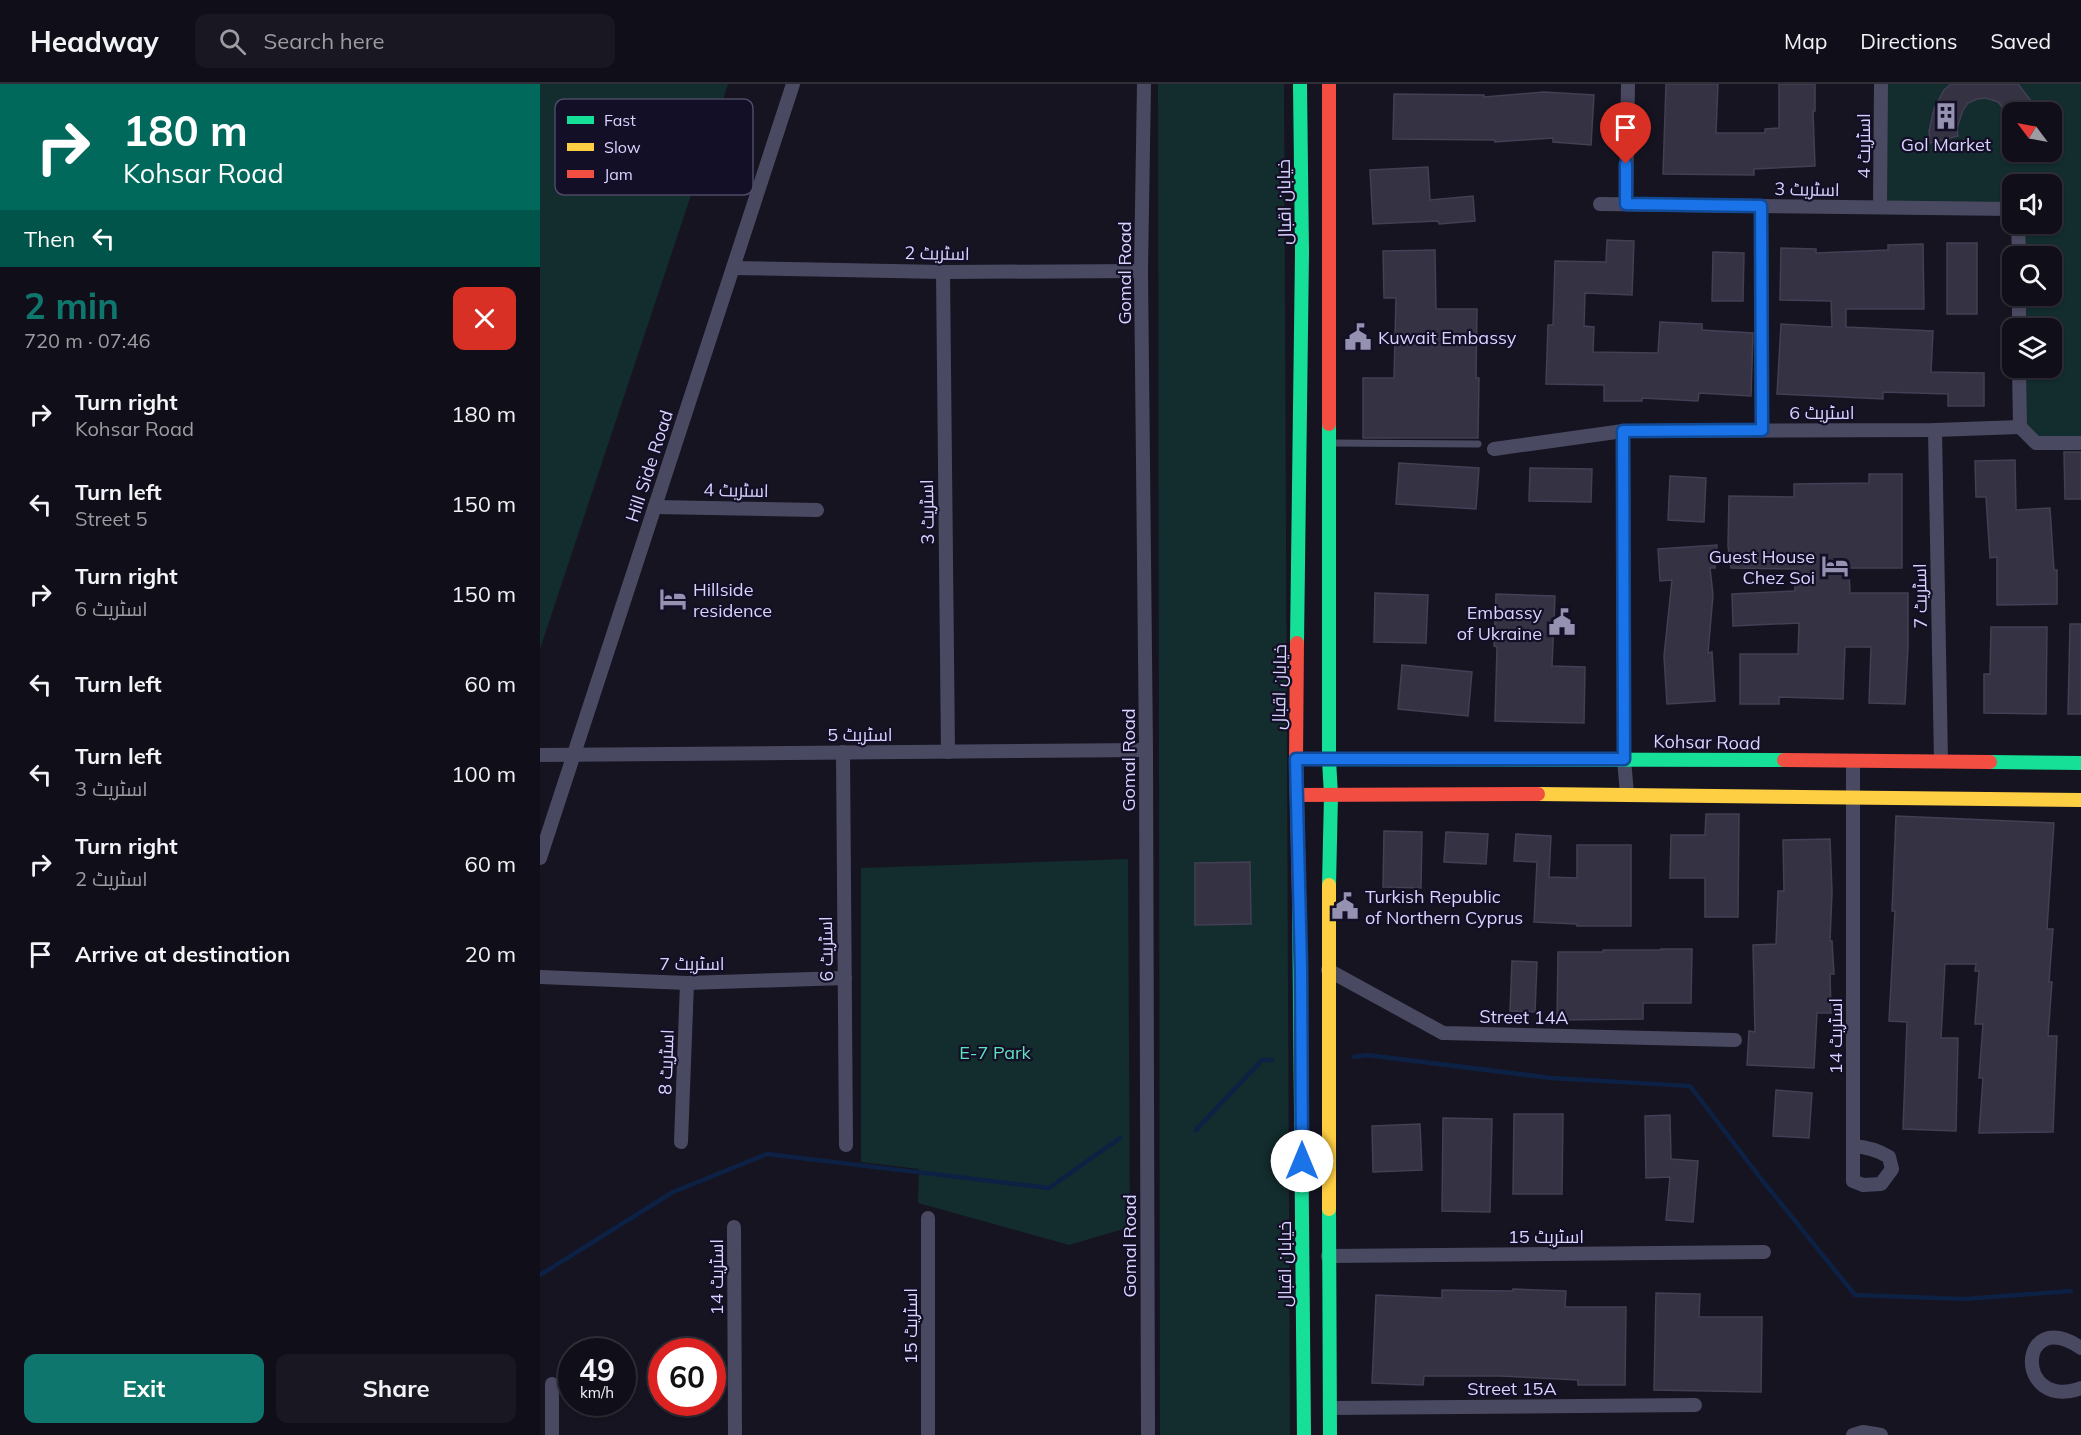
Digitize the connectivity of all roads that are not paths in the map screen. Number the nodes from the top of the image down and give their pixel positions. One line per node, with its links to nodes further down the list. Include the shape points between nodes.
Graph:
1 (793, 84): 12 (street, Hill Side Road)
2 (1144, 84): 13 (street, Gomal Road)
3 (1300, 84): 31 (main road, خیابان اقبال)
4 (1329, 84): 20 (main road)
5 (1628, 84): 8 (street)
6 (1881, 84): 10 (street, اسٹریٹ 4)
7 (1600, 204): 8 (street, اسٹریٹ 3)
8 (1626, 204): 9 (street, اسٹریٹ 3)
9 (1761, 206): 10 (street, اسٹریٹ 3); 17 (street)
10 (1880, 207): 11 (street, اسٹریٹ 3)
11 (2002, 209)
12 (733, 268): 14 (street, اسٹریٹ 2); 24 (street, Hill Side Road)
13 (1141, 271): 14 (street, اسٹریٹ 2); 26 (street, Gomal Road)
14 (943, 272): 27 (street, اسٹریٹ 3)
15 (2019, 378): 16 (street)
16 (2020, 428): 18 (street, اسٹریٹ 6); 21 (street, via 2036,443)
17 (1762, 430): 18 (street, اسٹریٹ 6); 19 (street, اسٹریٹ 6)
18 (1935, 430): 34 (street, اسٹریٹ 7)
19 (1623, 431): 23 (street, اسٹریٹ 6); 32 (street)
20 (1329, 443): 22 (lane); 33 (main road)
21 (2081, 443)
22 (1478, 444)
23 (1494, 449)
24 (655, 507): 25 (street, اسٹریٹ 4); 30 (street, Hill Side Road)
25 (817, 510)
26 (1146, 750): 27 (street, اسٹریٹ 5); 63 (street, Gomal Road)
27 (948, 752): 28 (street, اسٹریٹ 5)
28 (843, 753): 30 (street, اسٹریٹ 5); 45 (street, اسٹریٹ 6)
29 (540, 755): 30 (street, اسٹریٹ 5)
30 (574, 755): 42 (street, Hill Side Road)
31 (1296, 759): 33 (main road, Kohsar Road); 38 (main road, خیابان اقبال)
32 (1624, 759): 33 (main road, Kohsar Road); 35 (main road, Kohsar Road); 37 (street)
33 (1329, 760): 39 (main road)
34 (1941, 761): 35 (main road, Kohsar Road); 36 (main road, Kohsar Road)
35 (1853, 762): 40 (street)
36 (2081, 763)
37 (1627, 794): 39 (main road); 40 (main road)
38 (1297, 795): 39 (main road); 64 (main road, خیابان اقبال)
39 (1331, 795): 43 (main road)
40 (1853, 795): 41 (main road); 50 (street, اسٹریٹ 14, via 1853,1181 1881,1184 1892,1169 1889,1157 1880,1151)
41 (2081, 800)
42 (540, 858)
43 (1328, 970): 47 (street, Street 14A, via 1443,1033); 54 (main road)
44 (540, 977): 46 (street, اسٹریٹ 7)
45 (845, 978): 46 (street, اسٹریٹ 7); 49 (street, اسٹریٹ 6)
46 (687, 983): 48 (street, اسٹریٹ 8)
47 (1736, 1040)
48 (681, 1142)
49 (846, 1145)
50 (1854, 1146)
51 (928, 1218): 62 (street, اسٹریٹ 15)
52 (734, 1227): 61 (street, اسٹریٹ 14)
53 (1764, 1252): 54 (street, اسٹریٹ 15)
54 (1328, 1256): 59 (main road)
55 (2081, 1348): 57 (street, via 2054,1338 2040,1342 2032,1352 2031,1362 2038,1380 2050,1389)
56 (552, 1384): 60 (street)
57 (2081, 1388)
58 (1695, 1405): 59 (street, Street 15A)
59 (1330, 1408): 65 (main road)
60 (552, 1435)
61 (735, 1435)
62 (928, 1435)
63 (1148, 1435)
64 (1304, 1435)
65 (1330, 1435)
66 (1853, 1435): 67 (street)
67 (1881, 1435)

